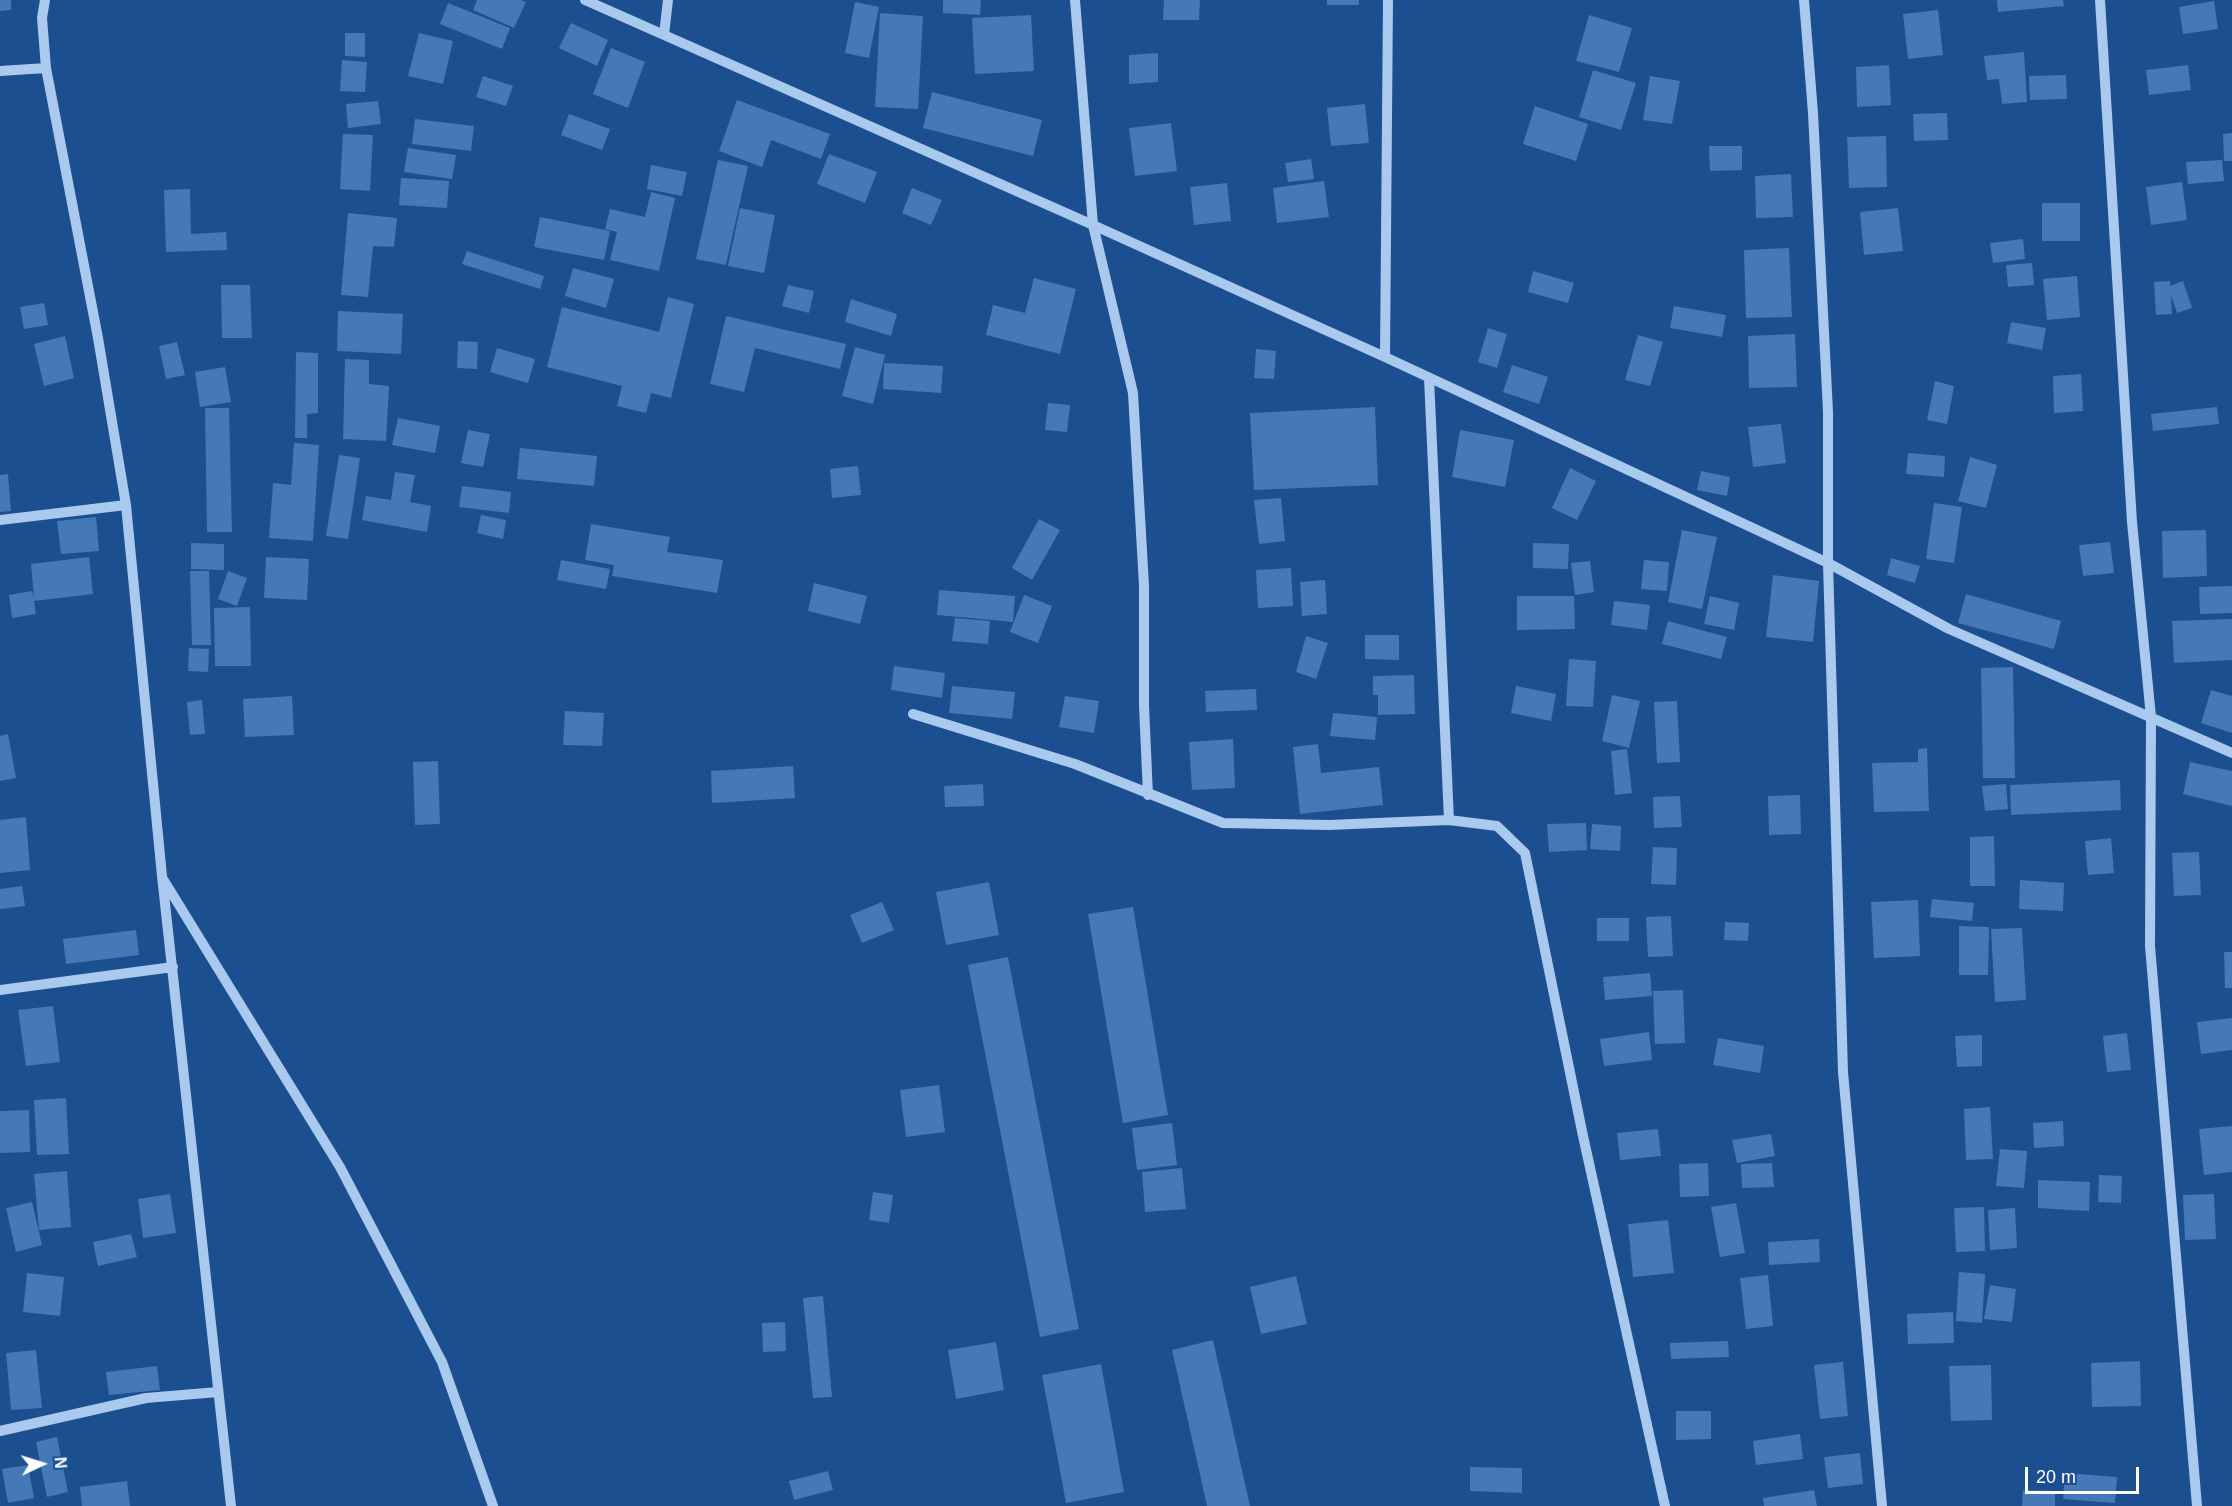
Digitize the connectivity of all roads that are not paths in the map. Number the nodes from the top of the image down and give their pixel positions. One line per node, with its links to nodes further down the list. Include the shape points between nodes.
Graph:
1 (45, 0): 9 (street, via 42,18)
2 (585, 0): 8 (street)
3 (668, 0): 8 (street)
4 (1075, 0): 11 (street)
5 (1388, 0): 12 (street)
6 (1804, 0): 16 (street, via 1828,400)
7 (2100, 0): 18 (street, via 2132,522)
8 (664, 35): 11 (street)
9 (46, 68): 10 (street); 14 (street)
10 (0, 71)
11 (1093, 225): 12 (street); 20 (street, via 1133,393 1144,586)
12 (1385, 357): 13 (street)
13 (1429, 378): 16 (street); 21 (street)
14 (126, 505): 15 (street); 22 (street)
15 (0, 520)
16 (1828, 563): 18 (street, via 1949,629); 30 (street, via 1843,1072)
17 (913, 714): 20 (street, via 1075,764)
18 (2151, 717): 19 (street); 31 (street, via 2150,946)
19 (2232, 753)
20 (1148, 795): 21 (street, via 1223,823 1329,825)
21 (1449, 820): 29 (street, via 1497,826 1526,853 1583,1137)
22 (162, 876): 23 (street); 28 (street, via 340,1167 442,1362)
23 (173, 967): 24 (street); 25 (street)
24 (0, 990)
25 (218, 1392): 26 (street, via 146,1398); 27 (street)
26 (0, 1431)
27 (231, 1506)
28 (493, 1506)
29 (1665, 1506)
30 (1882, 1506)
31 (2197, 1506)

